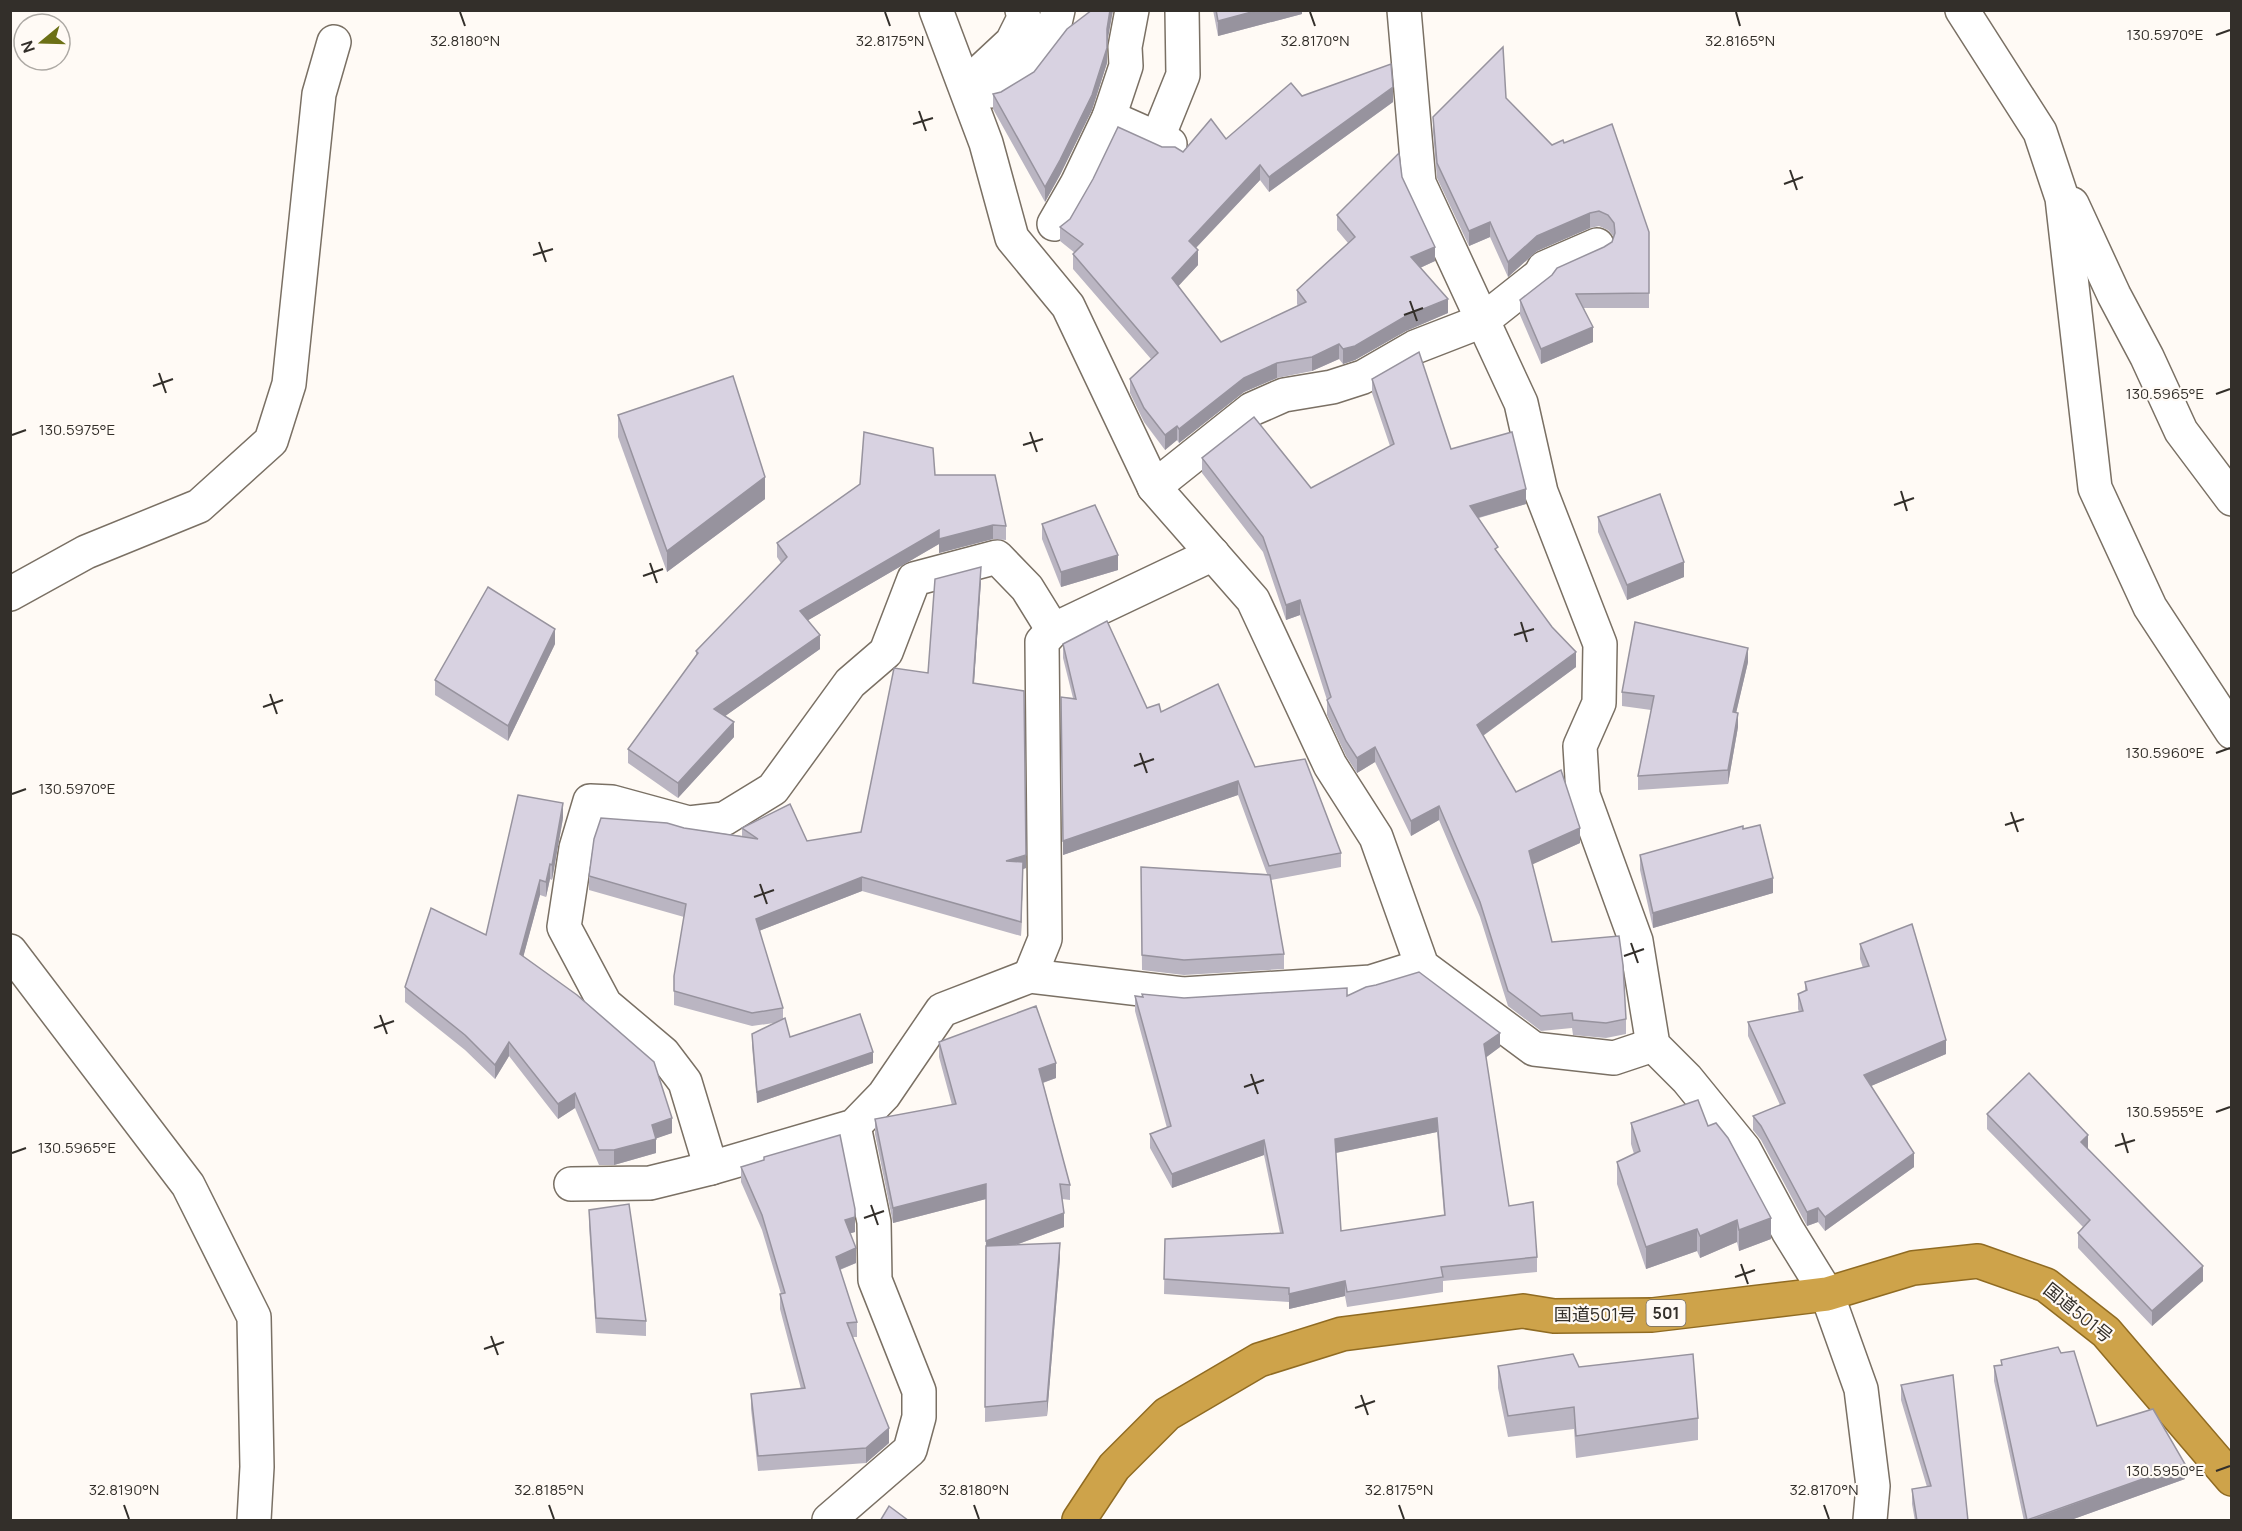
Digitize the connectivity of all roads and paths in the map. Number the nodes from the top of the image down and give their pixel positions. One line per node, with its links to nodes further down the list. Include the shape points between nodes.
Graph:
1 (936, 10): 14 (street, via 986,143 1012,238 1068,306)
2 (1022, 10): 3 (street, via 1024,18 1012,42 982,70 991,91 1024,71 1053,32)
3 (1058, 10)
4 (1132, 10): 9 (street, via 1125,47 1126,66)
5 (1182, 10): 9 (street, via 1183,75 1164,140)
6 (1404, 10): 13 (street, via 1419,183)
7 (1962, 10): 10 (street)
8 (334, 42): 17 (street, via 319,93 289,384 271,441 199,506 86,552)
9 (1109, 117): 11 (street)
10 (2040, 132): 15 (street, via 2181,431); 19 (street, via 2062,198 2095,488 2150,607)
11 (1054, 224)
12 (1597, 245): 13 (street, via 1544,268)
13 (1482, 321): 14 (street, via 1415,347 1363,377 1284,395 1252,409); 23 (street, via 1521,403 1541,492 1600,644 1599,703 1580,746 1583,795 1636,941)
14 (1154, 487): 16 (street)
15 (2232, 499)
16 (1213, 554): 18 (street); 21 (street, via 1253,600 1330,765 1376,837)
17 (10, 594)
18 (1053, 630): 22 (street, via 1042,642 1045,939); 25 (street, via 1027,588 997,557 914,579 886,652 850,683 773,789 724,819 689,823 612,802 590,801 576,848 564,927 605,1005 663,1053 685,1082)
19 (2232, 732)
20 (10, 951): 29 (street, via 188,1185 254,1317)
21 (1422, 966): 22 (street, via 1371,982 1183,994); 23 (street, via 1534,1048 1614,1058)
22 (1030, 976): 24 (street, via 942,1010 884,1095)
23 (1653, 1045): 27 (street, via 1687,1079 1744,1149)
24 (854, 1126): 25 (street); 30 (street, via 874,1222 875,1280 919,1391 919,1417 910,1450)
25 (711, 1168): 26 (street, via 650,1183)
26 (571, 1184)
27 (1827, 1294): 28 (highway, 国道501号 / 501, via 1913,1268 1978,1261 2046,1285 2106,1332); 31 (highway, 国道501号 / 501, via 1652,1315 1554,1316 1523,1311 1342,1334 1259,1360 1167,1414 1114,1467); 32 (street, via 1861,1389 1873,1486)
28 (2232, 1479)
29 (254, 1521)
30 (829, 1521)
31 (1079, 1521)
32 (1870, 1521)

